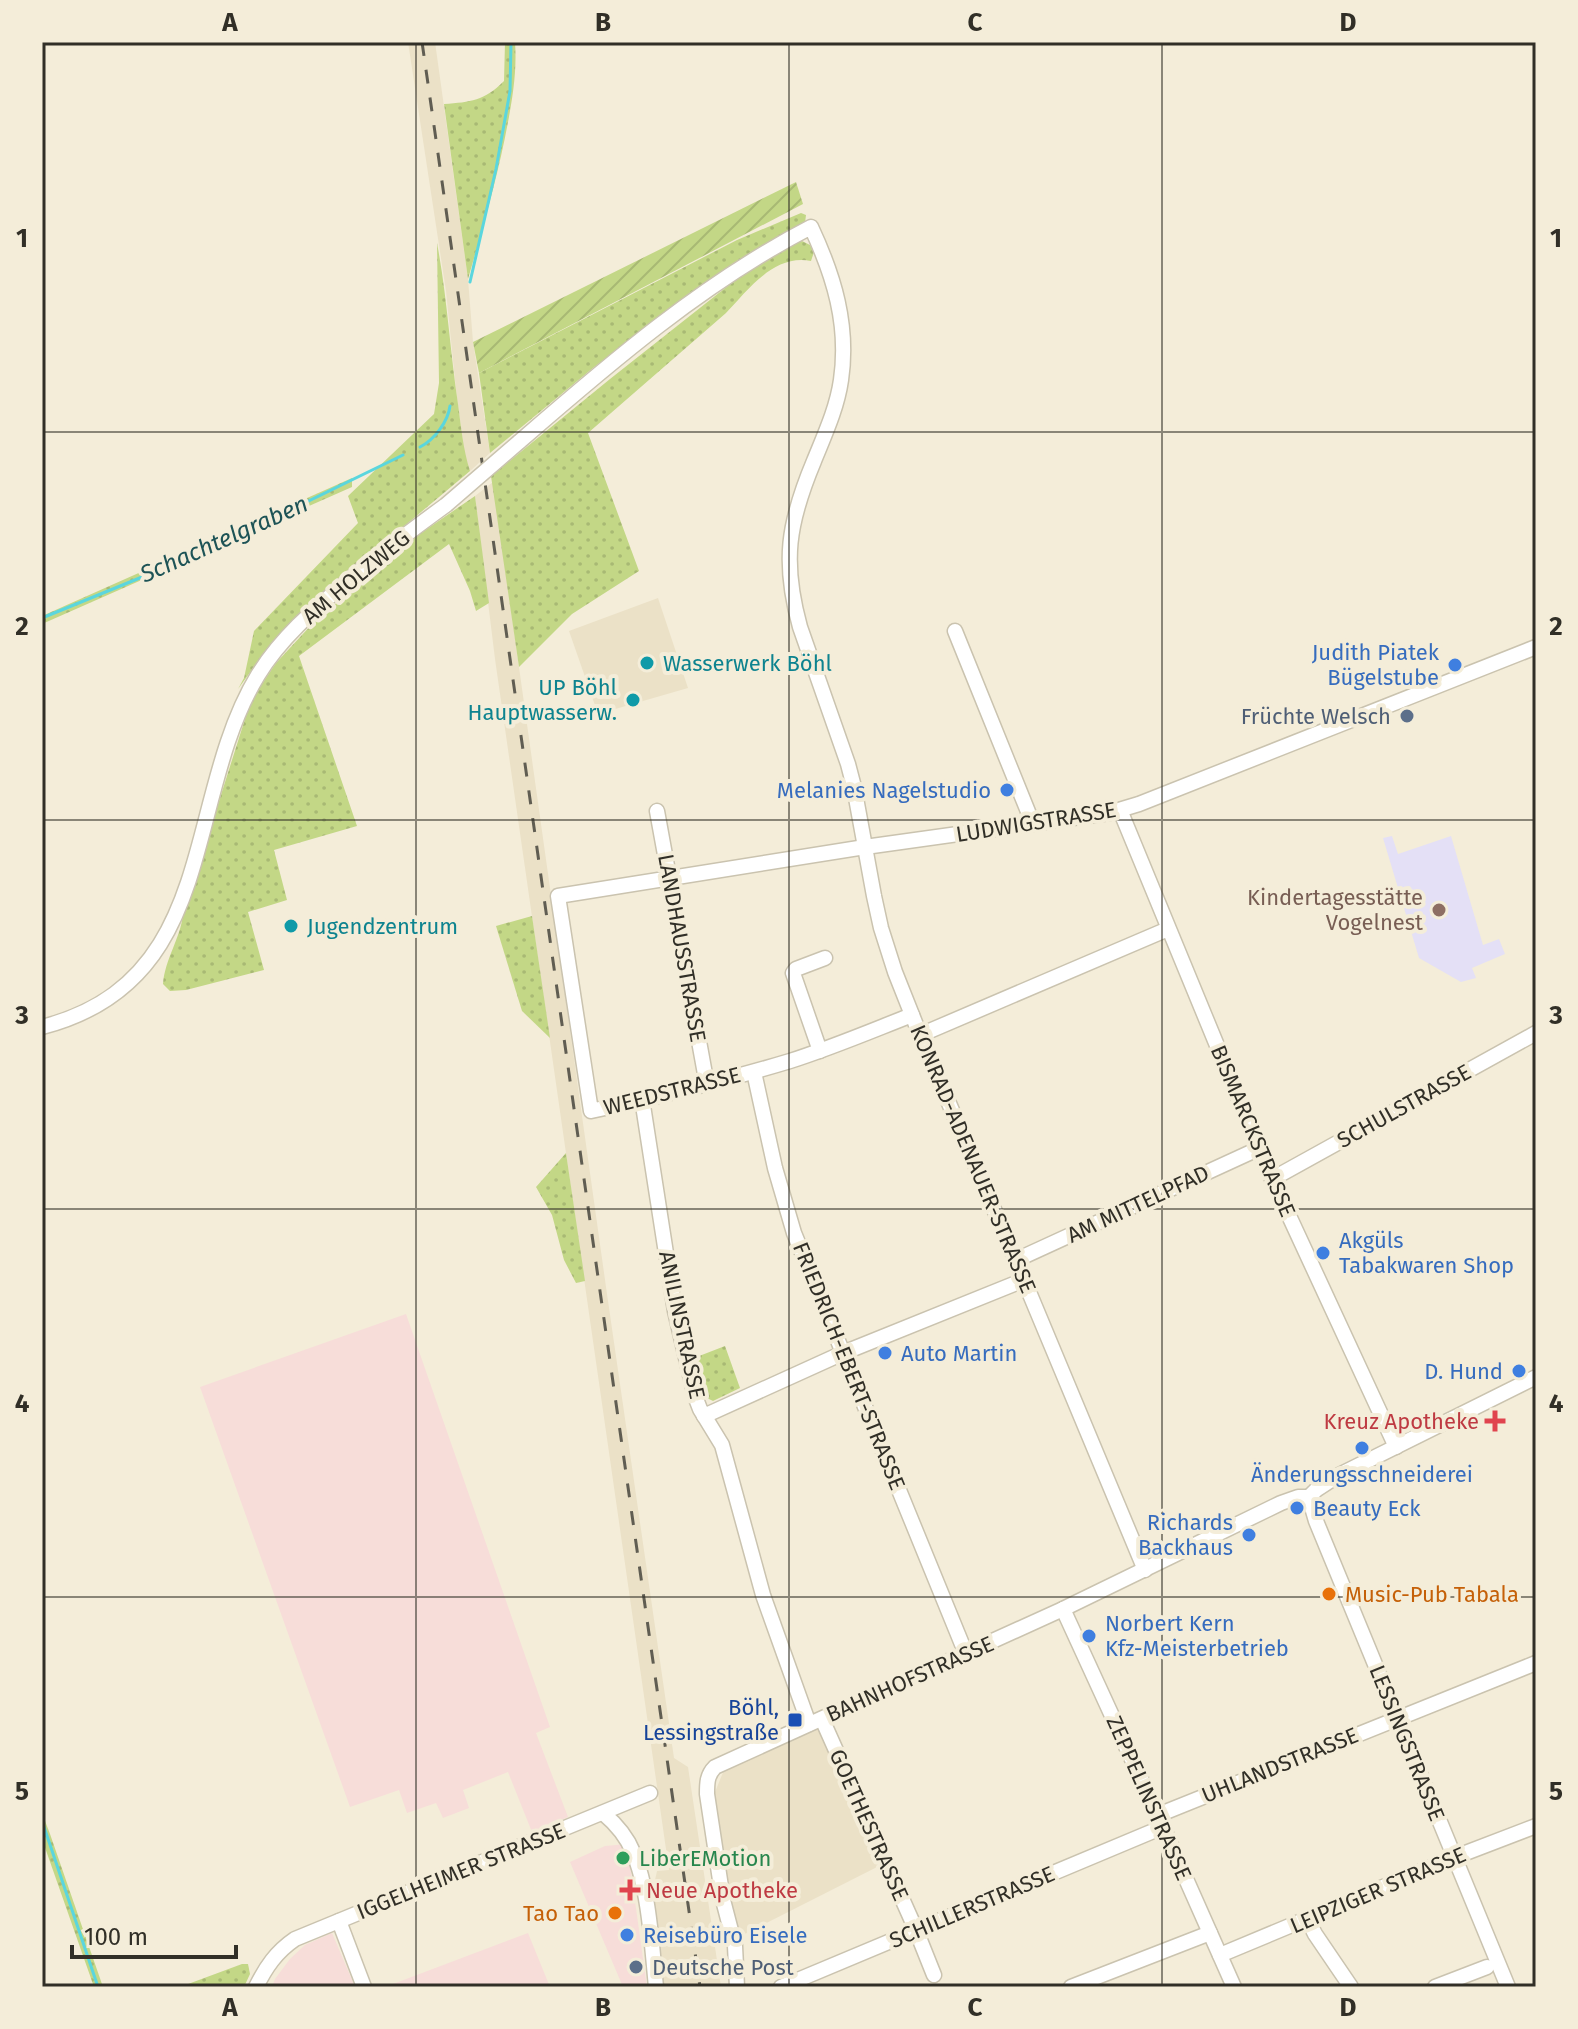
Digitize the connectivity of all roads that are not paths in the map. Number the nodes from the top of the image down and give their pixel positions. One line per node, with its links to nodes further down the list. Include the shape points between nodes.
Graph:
1 (811, 227): 7 (street, KONRAD-ADENAUER-STRASSE, via 839,298 843,359 833,413 798,502 788,565 800,627 854,787); 13 (street, AM HOLZWEG, bridge, via 735,270 593,378 291,632 258,676 235,722 173,924 129,983 91,1009)
2 (955, 631): 6 (street)
3 (1536, 647): 4 (street, LUDWIGSTRASSE)
4 (1120, 810): 6 (street, LUDWIGSTRASSE); 10 (street, BISMARCKSTRASSE)
5 (657, 811): 8 (street, LANDHAUSSTRASSE)
6 (1033, 824): 7 (street, LUDWIGSTRASSE)
7 (865, 847): 8 (street, LUDWIGSTRASSE); 12 (street, KONRAD-ADENAUER-STRASSE, via 881,928)
8 (670, 879): 9 (street, LUDWIGSTRASSE); 18 (street, LANDHAUSSTRASSE)
9 (558, 896): 19 (street, WEEDSTRASSE, via 591,1111)
10 (1168, 929): 15 (street); 20 (street, BISMARCKSTRASSE)
11 (825, 958): 16 (street, via 793,973)
12 (912, 1015): 15 (street, KONRAD-ADENAUER-STRASSE); 16 (street, WEEDSTRASSE)
13 (42, 1027)
14 (1536, 1033): 21 (street, SCHULSTRASSE)
15 (920, 1035): 22 (street, KONRAD-ADENAUER-STRASSE)
16 (820, 1051): 17 (street, WEEDSTRASSE)
17 (754, 1072): 18 (street, WEEDSTRASSE); 24 (street, FRIEDRICH-EBERT-STRASSE, via 794,1233)
18 (707, 1085): 19 (street, WEEDSTRASSE)
19 (642, 1099): 26 (street, ANILINSTRASSE, via 675,1311)
20 (1260, 1148): 21 (street, BISMARCKSTRASSE); 22 (street, AM MITTELPFAD)
21 (1272, 1179): 27 (street, BISMARCKSTRASSE)
22 (1016, 1260): 23 (street, KONRAD-ADENAUER-STRASSE)
23 (1024, 1280): 24 (street); 29 (street, KONRAD-ADENAUER-STRASSE)
24 (843, 1353): 26 (street); 31 (street, FRIEDRICH-EBERT-STRASSE)
25 (1536, 1377): 27 (street, BAHNHOFSTRASSE)
26 (704, 1416): 34 (street, ANILINSTRASSE, via 722,1445 763,1595)
27 (1396, 1447): 28 (street, BAHNHOFSTRASSE, via 1339,1475)
28 (1309, 1497): 29 (street, BAHNHOFSTRASSE, via 1281,1503); 33 (street, LESSINGSTRASSE)
29 (1145, 1570): 30 (street, BAHNHOFSTRASSE)
30 (1063, 1609): 31 (street, BAHNHOFSTRASSE); 37 (street, ZEPPELINSTRASSE)
31 (966, 1654): 34 (street, BAHNHOFSTRASSE)
32 (1536, 1663): 33 (street, UHLANDSTRASSE)
33 (1397, 1718): 37 (street, UHLANDSTRASSE); 39 (street, LESSINGSTRASSE)
34 (816, 1722): 42 (street, GOETHESTRASSE); 51 (street, BAHNHOFSTRASSE, via 709,1773 707,1794 735,1946)
35 (650, 1793): 36 (street, IGGELHEIMER STRASSE)
36 (603, 1813): 41 (street, IGGELHEIMER STRASSE); 50 (street, via 623,1833 638,1866)
37 (1161, 1821): 42 (street, SCHILLERSTRASSE); 43 (street, ZEPPELINSTRASSE)
38 (1536, 1826): 39 (street, LEIPZIGER STRASSE)
39 (1455, 1857): 40 (street, LEIPZIGER STRASSE); 57 (street, LESSINGSTRASSE)
40 (1308, 1920): 44 (street, LEIPZIGER STRASSE); 55 (street)
41 (339, 1921): 48 (street, IGGELHEIMER STRASSE, via 295,1939 275,1955); 49 (street)
42 (916, 1930): 46 (street, GOETHESTRASSE); 52 (street, SCHILLERSTRASSE)
43 (1210, 1933): 44 (street, ZEPPELINSTRASSE); 47 (street)
44 (1220, 1955): 54 (street, ZEPPELINSTRASSE)
45 (1487, 1967): 56 (street)
46 (934, 1975)
47 (1104, 1981): 53 (street)
48 (256, 1987)
49 (364, 1987)
50 (656, 1987)
51 (737, 1987)
52 (781, 1987)
53 (1071, 1987)
54 (1234, 1987)
55 (1351, 1987)
56 (1435, 1987)
57 (1508, 1987)

